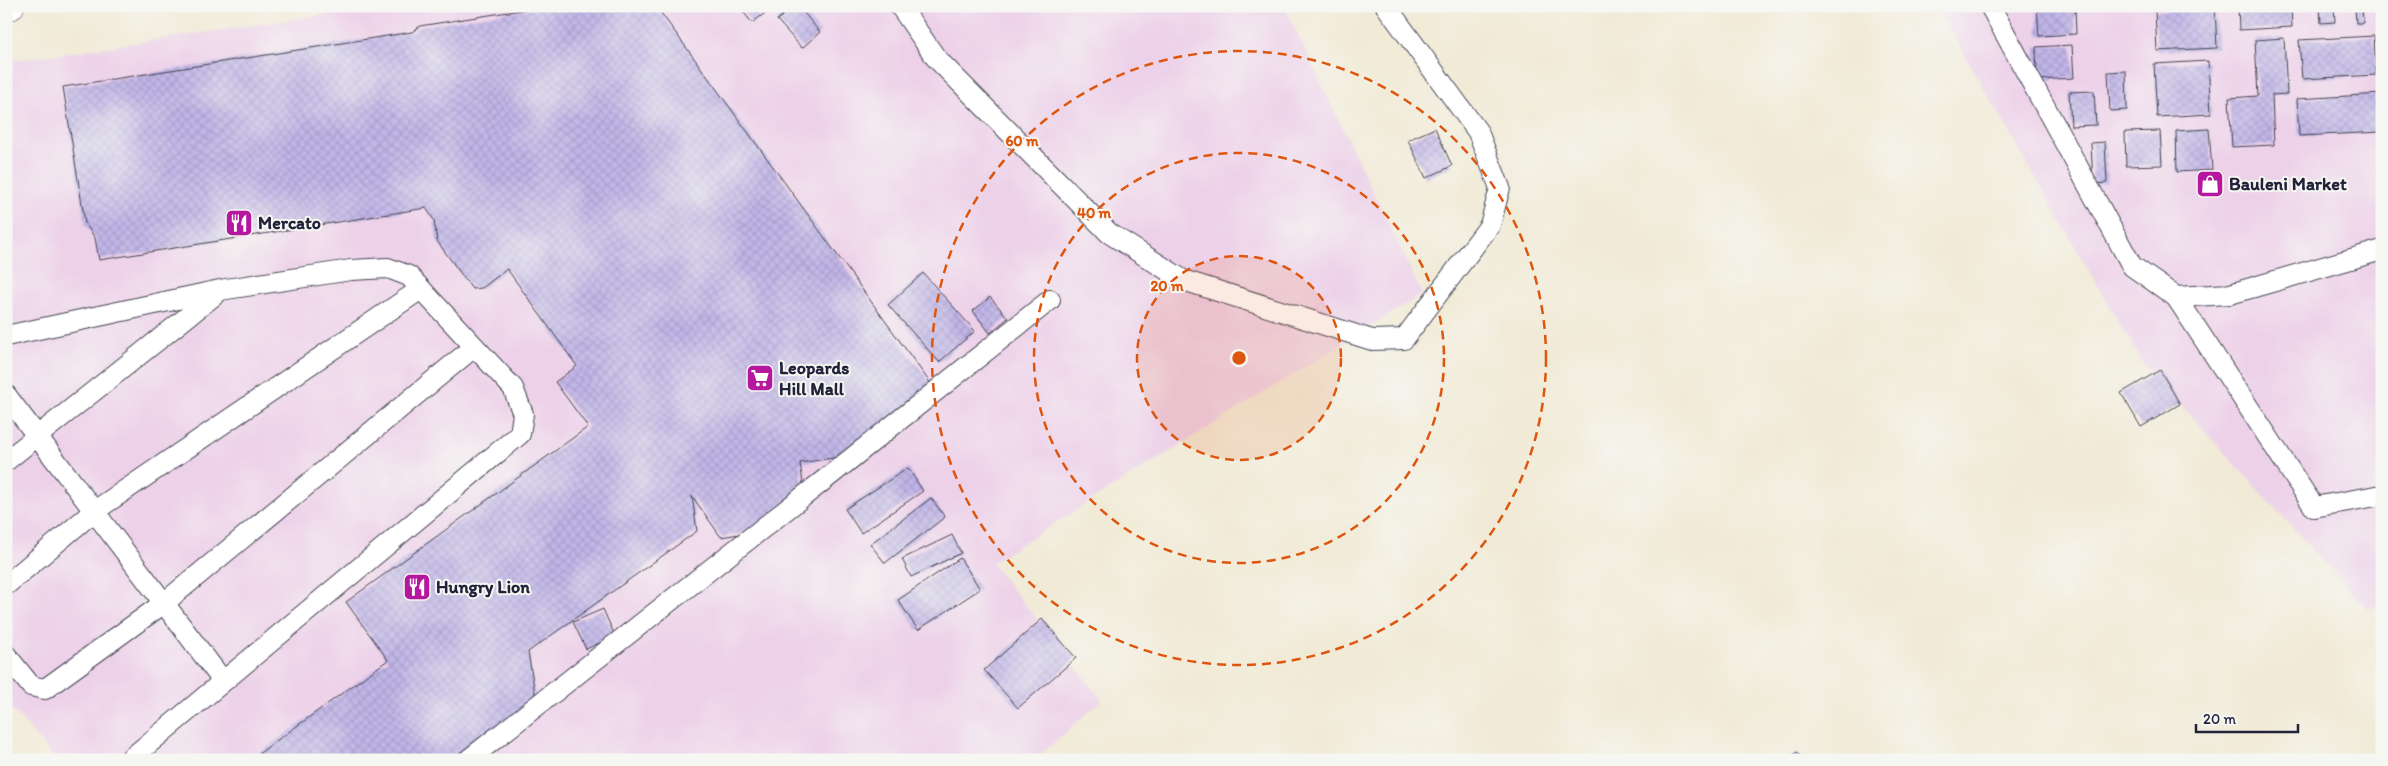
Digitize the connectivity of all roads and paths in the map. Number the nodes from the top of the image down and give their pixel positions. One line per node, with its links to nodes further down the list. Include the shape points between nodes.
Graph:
1 (900, 6): 2 (lane, via 936,58 1109,233 1183,280 1372,340 1404,339 1490,225 1500,188 1478,132)
2 (1386, 6)
3 (1990, 6): 7 (lane, via 2132,266)
4 (2382, 250): 7 (lane, via 2230,294)
5 (421, 289): 6 (lane, via 409,276 388,268 351,270); 10 (lane); 15 (lane)
6 (220, 290): 9 (lane); 12 (lane)
7 (2176, 297): 14 (lane, via 2314,507)
8 (1050, 300): 21 (lane)
9 (6, 336)
10 (474, 346): 17 (lane); 19 (lane, via 513,388 523,414 520,434)
11 (6, 395): 12 (lane)
12 (38, 436): 13 (lane); 15 (lane)
13 (6, 460)
14 (2382, 496)
15 (94, 512): 16 (lane); 17 (lane)
16 (6, 585)
17 (164, 603): 18 (lane, via 45,689 31,686); 19 (lane)
18 (6, 655)
19 (223, 681): 20 (lane)
20 (129, 760)
21 (468, 760)

